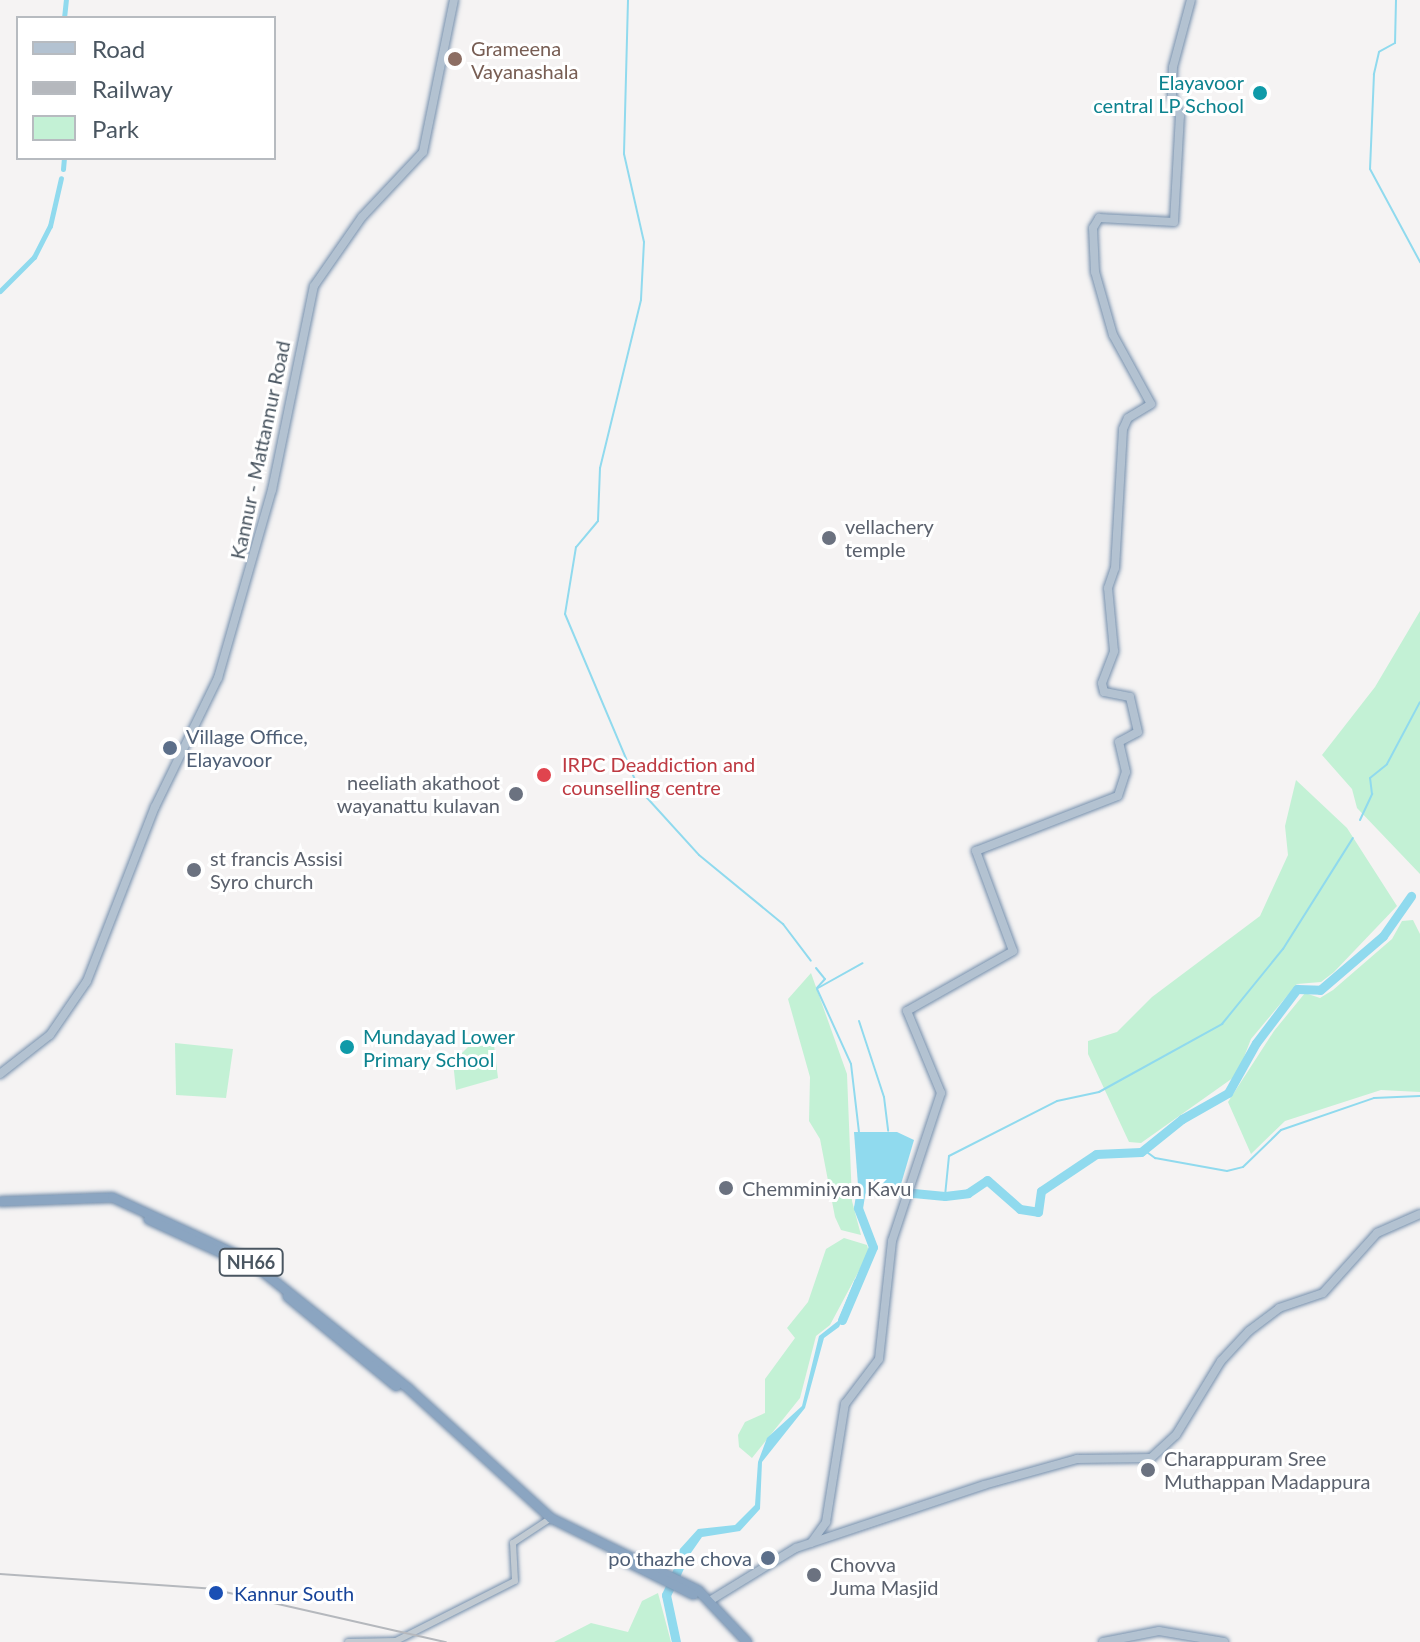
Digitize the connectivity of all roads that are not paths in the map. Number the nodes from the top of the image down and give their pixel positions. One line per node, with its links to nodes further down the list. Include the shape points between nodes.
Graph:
1 (454, 0): 3 (main road, Kannur - Mattannur Road, via 423,152 362,217 314,286 272,490 231,644 91,967 50,1035)
2 (1191, 0): 7 (main road, via 1173,67 1180,116 1174,222 1099,218 1093,228 1095,272 1113,335 1151,404 1128,418 1119,449 1115,568 1108,588 1114,651 1102,683 1104,692 1130,697 1138,732 1119,742 1126,772 1118,796 976,851 1013,951 907,1011 942,1088 891,1246 879,1359 845,1404 826,1522)
3 (0, 1074)
4 (0, 1203): 6 (highway, NH66, via 112,1197 247,1259)
5 (1420, 1214): 7 (main road, via 1377,1233 1323,1293 1279,1308 1249,1331 1221,1361 1176,1435 1151,1458 1058,1464)
6 (551, 1518): 8 (highway, NH66); 9 (street, via 513,1543 515,1581 396,1641)
7 (811, 1543): 8 (main road)
8 (711, 1600): 10 (highway, NH66)
9 (348, 1642)
10 (747, 1642)
11 (1103, 1642): 12 (main road, via 1159,1631)
12 (1224, 1642)

